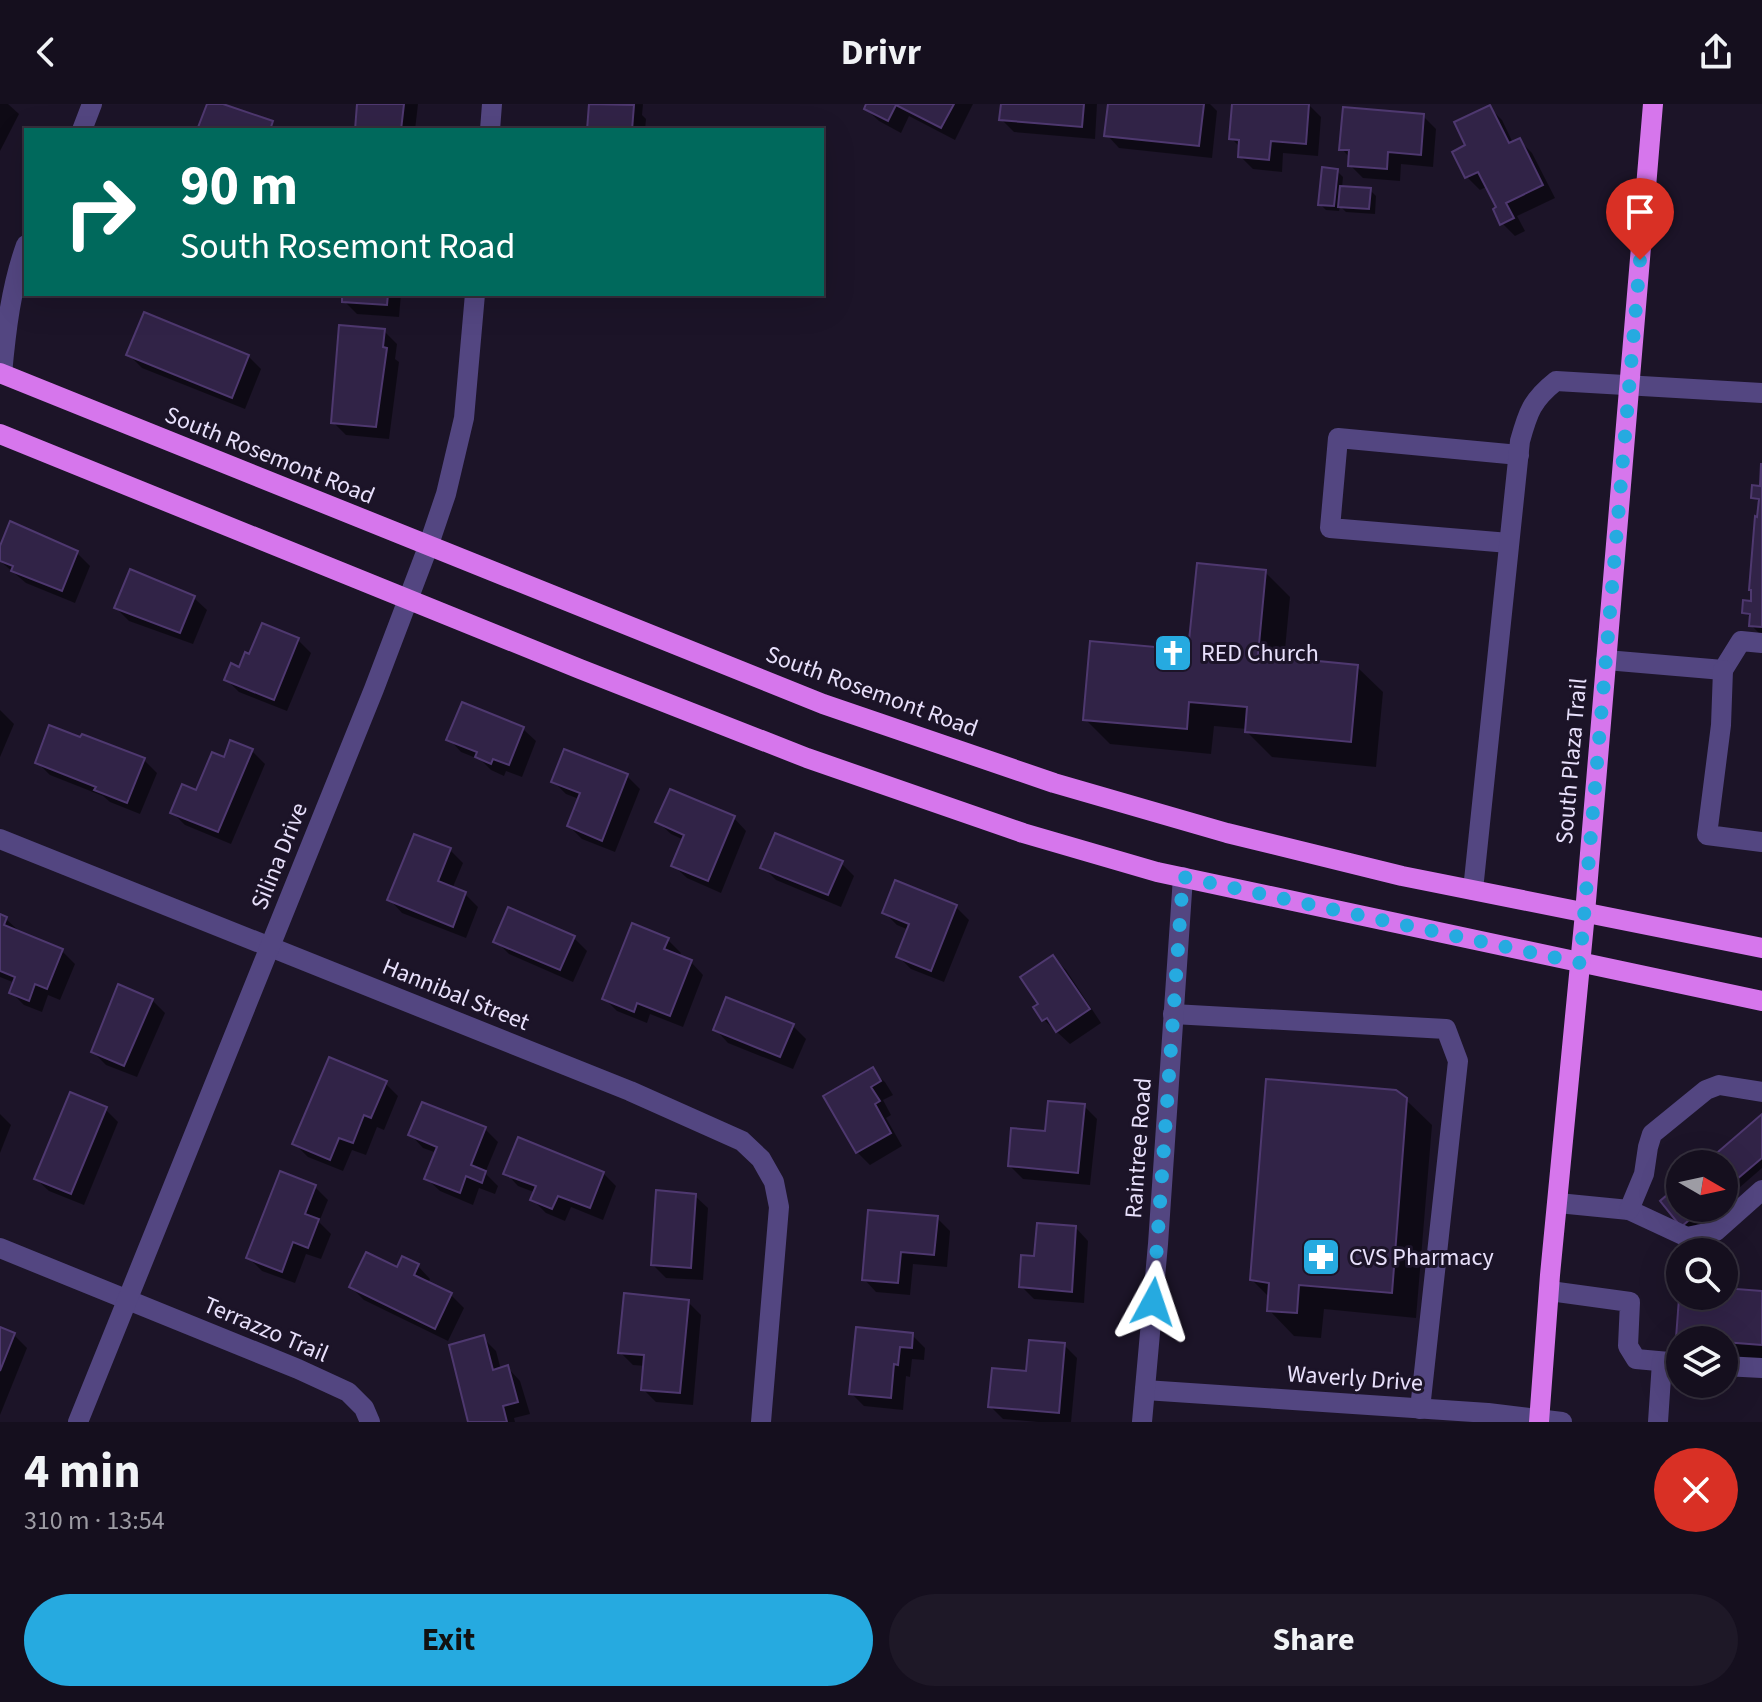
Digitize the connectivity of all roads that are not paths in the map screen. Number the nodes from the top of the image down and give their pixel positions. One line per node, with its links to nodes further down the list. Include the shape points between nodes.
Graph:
1 (92, 104): 4 (street)
2 (492, 104): 5 (street)
3 (1653, 104): 9 (main road, South Plaza Trail)
4 (83, 128)
5 (490, 128)
6 (24, 250): 8 (street, via 9,307)
7 (475, 296): 14 (street, Silina Drive, via 464,418)
8 (1, 374): 14 (main road, South Rosemont Road)
9 (1629, 385): 10 (street); 12 (street, via 1556,381 1540,393 1527,414); 17 (main road, South Plaza Trail)
10 (1762, 393)
11 (0, 434): 15 (main road)
12 (1519, 455): 13 (street); 13 (street, via 1338,438 1330,528)
13 (1509, 543): 22 (street)
14 (428, 547): 15 (street, Silina Drive); 22 (main road, South Rosemont Road, via 823,704 1054,783 1227,833)
15 (408, 599): 21 (main road, via 807,758 1023,833); 24 (street, Silina Drive)
16 (1762, 643): 18 (street, via 1741,641)
17 (1606, 660): 18 (street); 23 (main road, South Plaza Trail)
18 (1723, 670): 20 (street, via 1707,835)
19 (0, 839): 24 (street, Hannibal Street)
20 (1762, 842)
21 (1183, 877): 26 (main road); 28 (street, Raintree Road)
22 (1473, 890): 23 (main road, South Rosemont Road)
23 (1585, 913): 25 (main road, South Rosemont Road); 26 (main road, South Plaza Trail)
24 (270, 948): 35 (street, Silina Drive); 45 (street, Hannibal Street, via 630,1091 742,1141 761,1159 774,1182 779,1207)
25 (1762, 948)
26 (1580, 963): 27 (main road); 31 (main road, South Plaza Trail)
27 (1762, 1001)
28 (1173, 1014): 40 (street, Raintree Road); 41 (street, via 1446,1029 1458,1061)
29 (1762, 1092): 32 (street, via 1719,1085 1652,1134)
30 (1762, 1190): 32 (street, via 1716,1231 1687,1237)
31 (1558, 1203): 32 (street); 34 (main road, South Plaza Trail)
32 (1629, 1210)
33 (0, 1248): 35 (street, Terrazzo Trail)
34 (1550, 1291): 36 (street, via 1630,1302 1628,1346 1636,1359); 42 (main road, South Plaza Trail)
35 (128, 1300): 43 (street, Silina Drive); 44 (street, Terrazzo Trail, via 348,1392)
36 (1666, 1362)
37 (1738, 1367): 38 (street)
38 (1762, 1368)
39 (1666, 1386): 48 (street)
40 (1145, 1390): 41 (street, Waverly Drive); 46 (street, Raintree Road)
41 (1420, 1409): 42 (street, Waverly Drive)
42 (1539, 1421): 47 (street, Waverly Drive)
43 (78, 1422)
44 (370, 1422)
45 (761, 1422)
46 (1142, 1422)
47 (1562, 1422)
48 (1658, 1422)

